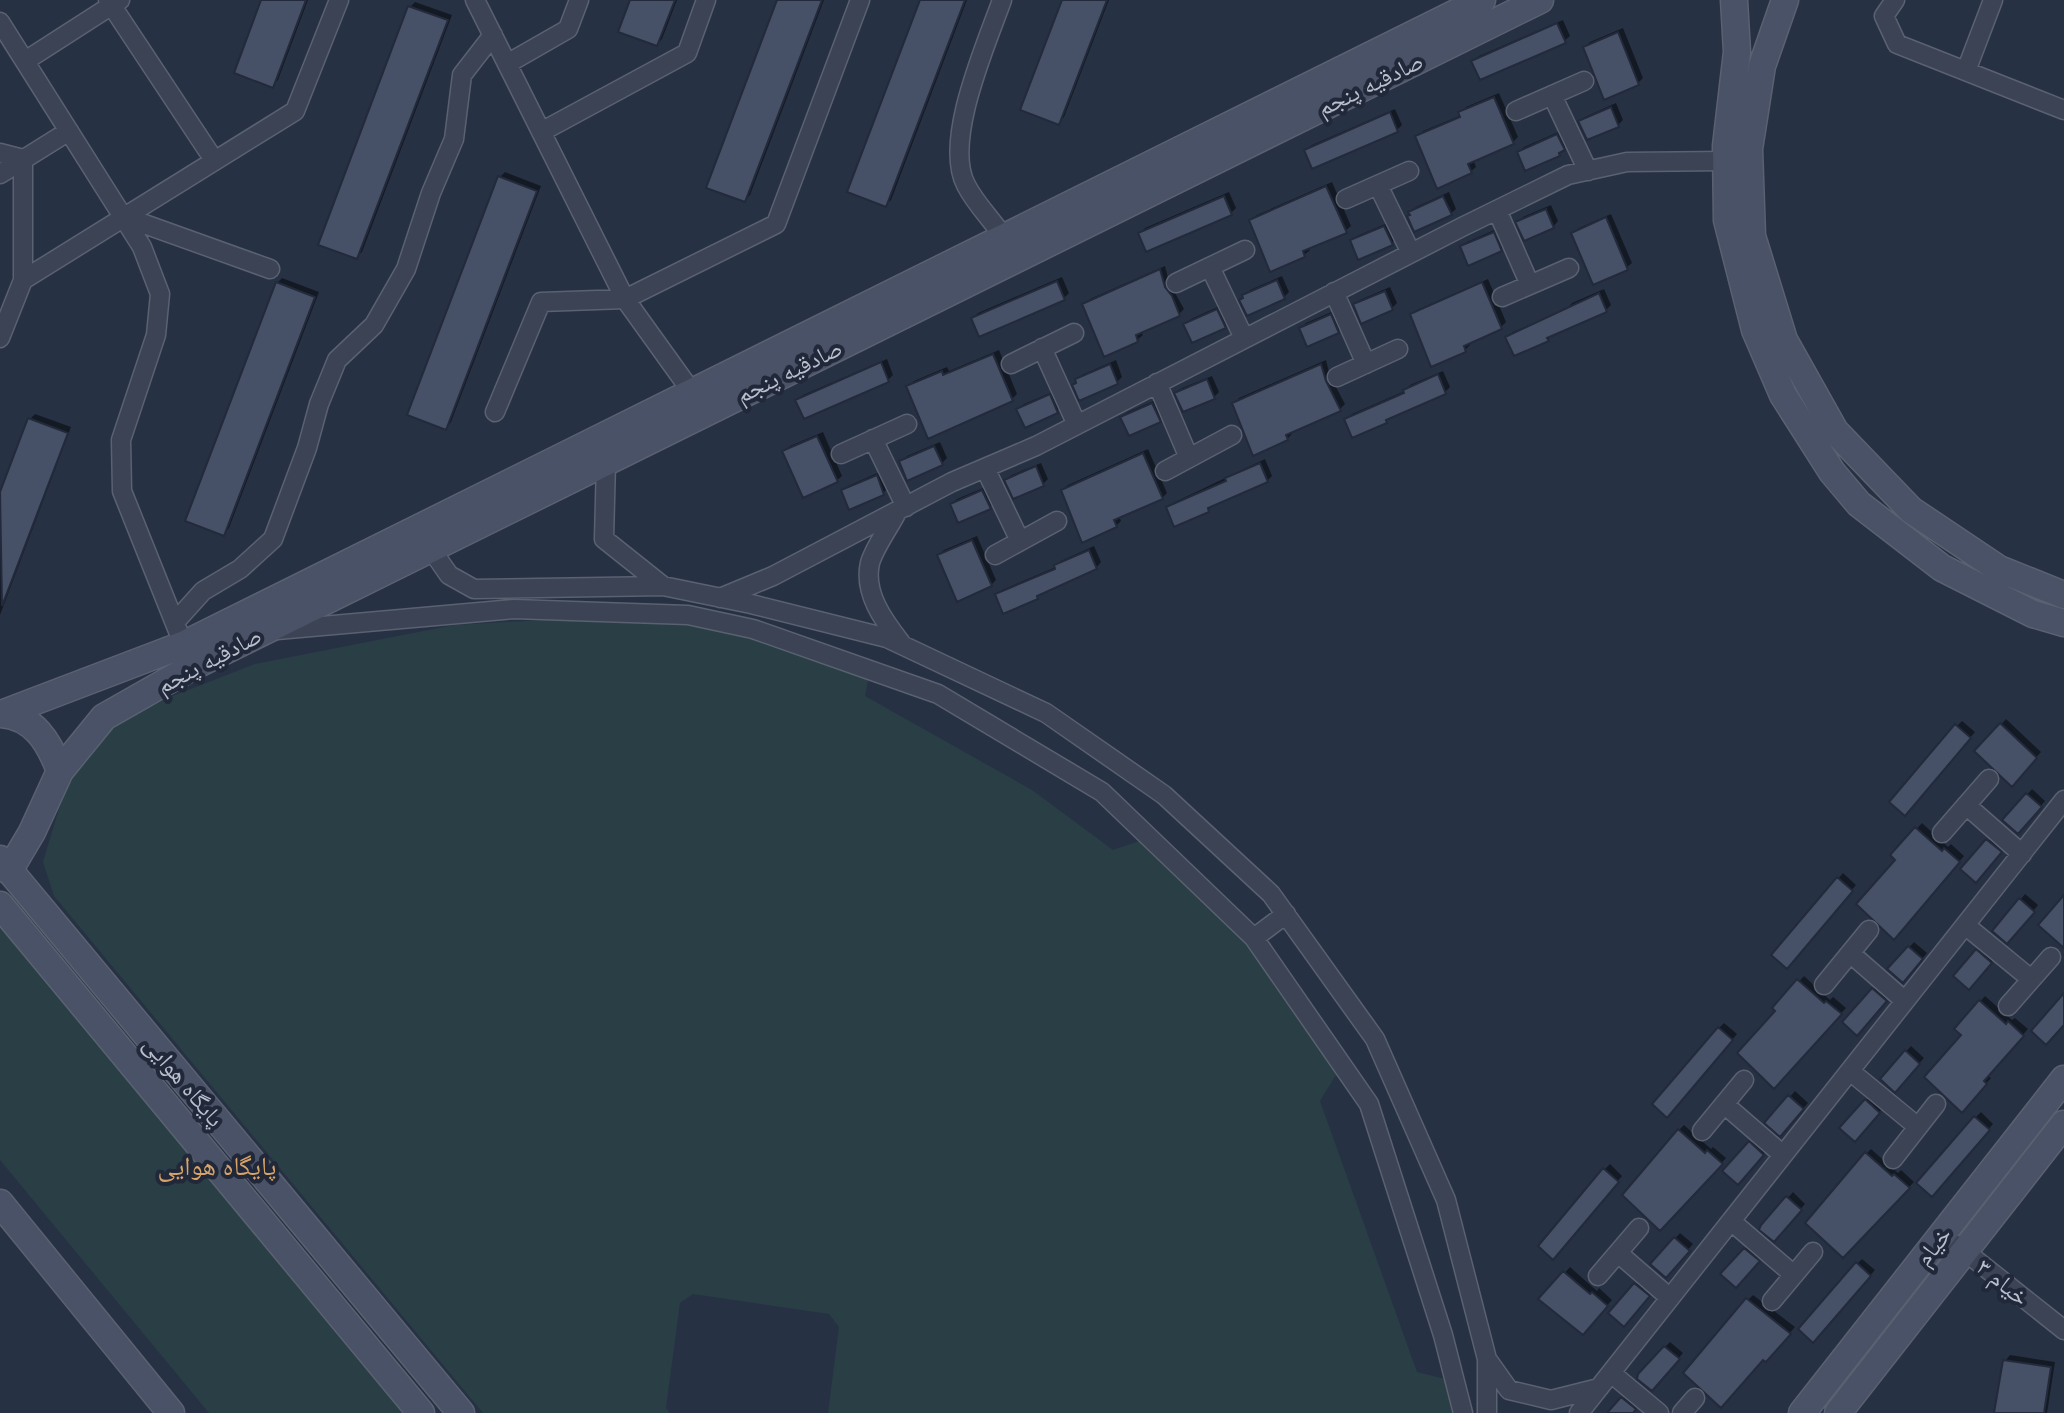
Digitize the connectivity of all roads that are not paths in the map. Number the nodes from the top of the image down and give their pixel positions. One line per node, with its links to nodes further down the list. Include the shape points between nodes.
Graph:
1 (339, 0): 28 (street, via 295,111)
2 (475, 0): 15 (street)
3 (579, 0): 17 (street, via 568,29)
4 (706, 0): 25 (street, via 687,53)
5 (860, 0): 48 (street, via 776,224)
6 (1002, 0): 37 (street, via 958,142 965,184)
7 (1482, 0): 37 (street, صادقیه پنجم)
8 (1540, 0): 37 (street, صادقیه پنجم)
9 (1734, 0): 18 (street)
10 (1785, 0): 18 (street)
11 (1895, 0): 19 (street, via 1884,16 1897,44)
12 (1993, 0): 19 (street)
13 (114, 2): 16 (street); 28 (street)
14 (0, 22): 16 (street)
15 (493, 35): 17 (street); 81 (street, via 462,75 454,139 406,269 374,325 337,360 273,539 240,569 203,591)
16 (25, 61): 24 (street)
17 (507, 64): 25 (street)
18 (1749, 65): 29 (street); 65 (street, via 1752,236 1784,340 1835,431)
19 (1966, 71): 22 (street)
20 (1584, 81): 21 (street)
21 (1552, 95): 23 (street); 31 (street)
22 (2064, 110)
23 (1516, 111)
24 (69, 131): 27 (street); 36 (street)
25 (541, 132): 48 (street)
26 (0, 153): 27 (street)
27 (23, 159): 32 (street); 43 (street)
28 (214, 160): 36 (street)
29 (1726, 161): 31 (street, via 1627,162); 70 (street, via 1727,220 1755,330 1783,395)
30 (1409, 171): 33 (street)
31 (1588, 171): 35 (street, via 1568,175)
32 (0, 174)
33 (1378, 185): 34 (street); 39 (street)
34 (1346, 199)
35 (1497, 210): 39 (street); 45 (street)
36 (122, 216): 42 (street); 43 (street); 81 (street, via 142,247 160,294 156,335 121,440 122,491)
37 (1010, 248): 58 (street, صادقیه پنجم)
38 (1245, 250): 40 (street)
39 (1411, 253): 46 (street)
40 (1210, 267): 44 (street); 51 (street)
41 (1569, 268): 45 (street)
42 (270, 269)
43 (23, 280): 50 (street)
44 (1176, 283)
45 (1530, 285): 47 (street)
46 (1334, 292): 51 (street); 55 (street)
47 (1502, 297)
48 (625, 299): 58 (street); 59 (street, via 541,302)
49 (1074, 333): 52 (street)
50 (0, 338)
51 (1244, 338): 57 (street)
52 (1042, 348): 54 (street); 61 (street)
53 (1398, 349): 55 (street)
54 (1011, 364)
55 (1366, 364): 56 (street)
56 (1337, 377)
57 (1157, 383): 61 (street); 66 (street)
58 (699, 402): 67 (street, صادقیه پنجم); 73 (street, صادقیه پنجم)
59 (495, 412)
60 (907, 424): 63 (street)
61 (1077, 425): 68 (street)
62 (1232, 435): 66 (street)
63 (873, 439): 64 (street); 71 (street)
64 (841, 454)
65 (1856, 456): 70 (street); 77 (street, via 1911,510 1986,561)
66 (1189, 458): 69 (street)
67 (606, 462): 73 (street, صادقیه پنجم); 76 (street, via 604,539)
68 (985, 468): 71 (street); 74 (street)
69 (1165, 471)
70 (1832, 472): 79 (street, via 1859,504 1942,568 2033,614)
71 (902, 510): 78 (street); 82 (street, via 870,563 872,593 881,617)
72 (1057, 521): 74 (street)
73 (424, 539): 76 (street, via 449,575 474,589); 80 (street, صادقیه پنجم); 81 (street, صادقیه پنجم)
74 (1020, 541): 75 (street)
75 (995, 555)
76 (663, 586): 78 (street)
77 (2064, 595)
78 (720, 598): 82 (street)
79 (2064, 623)
80 (262, 632): 81 (street, صادقیه پنجم); 95 (street, via 514,609 688,615 753,629 938,694 1102,792)
81 (184, 644): 83 (street, صادقیه پنجم); 84 (street, صادقیه پنجم, via 104,717)
82 (902, 645): 92 (street, via 1046,713 1164,795)
83 (2, 713): 84 (street, via 32,723)
84 (60, 771): 90 (street, صادقیه پنجم, via 32,832)
85 (1989, 779): 87 (street)
86 (2064, 800): 89 (street)
87 (1966, 805): 88 (street); 89 (street)
88 (1942, 833)
89 (2022, 854): 93 (street)
90 (4, 865): 112 (street, پایگاه هوایی)
91 (0, 905): 114 (street, پایگاه هوایی)
92 (1286, 914): 95 (street); 125 (street, via 1375,1039 1446,1200)
93 (1965, 925): 98 (street); 100 (street)
94 (1869, 930): 96 (street)
95 (1254, 938): 127 (street, via 1369,1104)
96 (1850, 953): 99 (street); 100 (street)
97 (2051, 957): 98 (street)
98 (2031, 979): 101 (street)
99 (1824, 985)
100 (1905, 1001): 102 (street)
101 (2008, 1006)
102 (1850, 1071): 108 (street); 110 (street)
103 (2064, 1079): 117 (street, خیام)
104 (1744, 1080): 105 (street)
105 (1724, 1104): 109 (street); 110 (street)
106 (1936, 1104): 108 (street)
107 (2064, 1124): 119 (street, خیام)
108 (1918, 1127): 111 (street)
109 (1702, 1131)
110 (1783, 1155): 115 (street)
111 (1893, 1159)
112 (276, 1192): 114 (street); 133 (street, پایگاه هوایی)
113 (0, 1203): 131 (street)
114 (253, 1209): 132 (street, پایگاه هوایی)
115 (1731, 1221): 121 (street); 123 (street)
116 (1639, 1228): 120 (street)
117 (1942, 1233): 119 (street, خیام ۳); 139 (street, خیام)
118 (1813, 1252): 121 (street)
119 (1966, 1252): 126 (street, خیام ۳); 140 (street, خیام)
120 (1618, 1253): 122 (street); 123 (street)
121 (1794, 1275): 124 (street)
122 (1598, 1276)
123 (1670, 1298): 129 (street)
124 (1772, 1301)
125 (1479, 1329): 127 (street); 128 (street)
126 (2064, 1330)
127 (1443, 1335): 134 (street)
128 (1487, 1359): 129 (street, via 1509,1390 1551,1400); 135 (street)
129 (1605, 1381): 136 (street); 137 (street)
130 (1695, 1398): 138 (street)
131 (171, 1413)
132 (421, 1413)
133 (461, 1413)
134 (1463, 1413)
135 (1487, 1413)
136 (1579, 1413)
137 (1659, 1413)
138 (1682, 1413)
139 (1802, 1413)
140 (1838, 1413)

